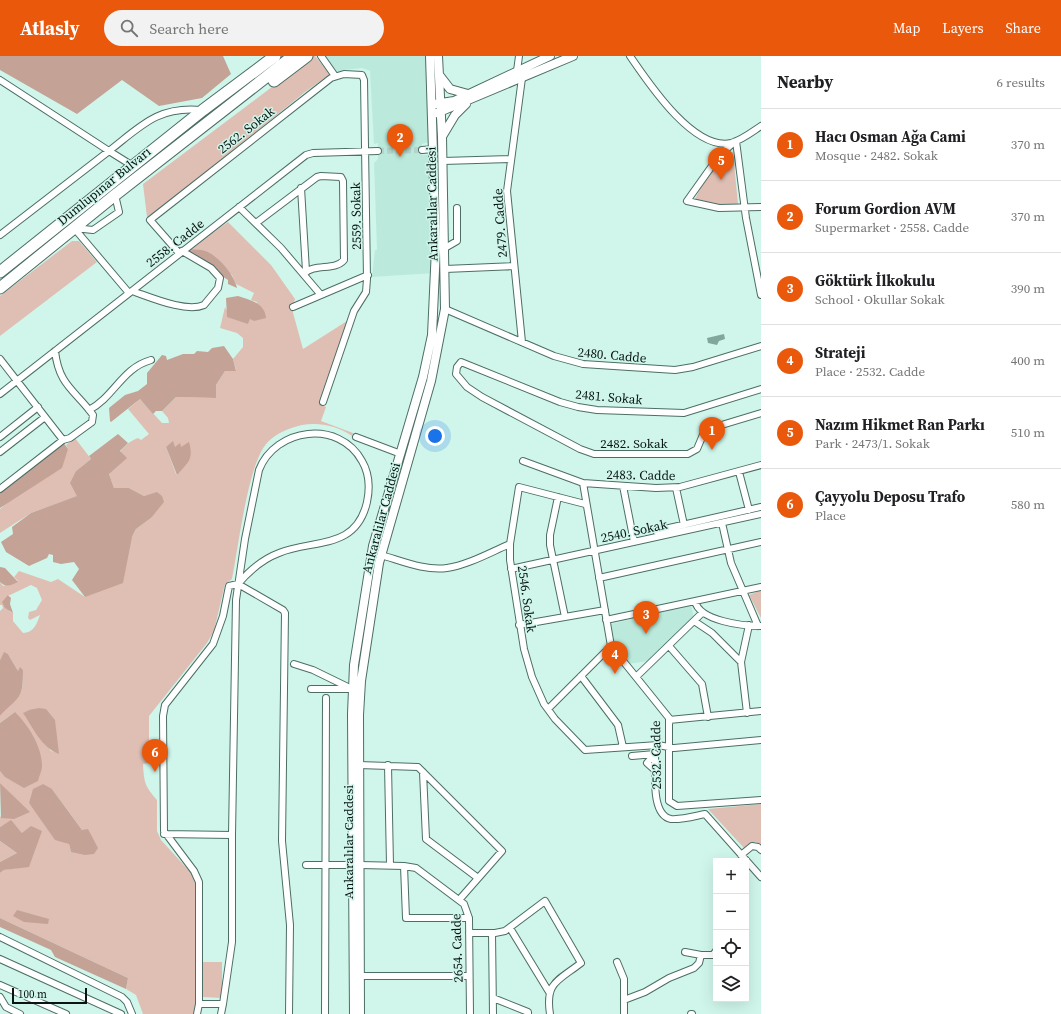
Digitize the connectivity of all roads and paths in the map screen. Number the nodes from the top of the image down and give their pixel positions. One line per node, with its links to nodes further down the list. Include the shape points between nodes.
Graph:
1 (275, 56): 11 (highway, Dumlupınar Bulvarı)
2 (293, 56): 20 (highway, Dumlupınar Bulvarı)
3 (307, 56): 20 (highway, Dumlupınar Bulvarı, via 237,108)
4 (321, 56): 14 (street)
5 (430, 56): 18 (main road, Ankaralılar Caddesi)
6 (438, 56): 13 (main road, Ankaralılar Caddesi)
7 (519, 56): 12 (street)
8 (550, 56): 12 (main road)
9 (573, 56): 15 (main road)
10 (630, 56): 26 (street, via 660,99 686,125 714,141)
11 (265, 60): 21 (highway, Dumlupınar Bulvarı, via 224,87 220,98)
12 (517, 71): 17 (main road)
13 (438, 73): 17 (main road, via 446,86); 19 (main road, Ankaralılar Caddesi)
14 (335, 76): 31 (street, 2559. Sokak, via 362,75); 46 (street, 2562. Sokak, via 150,220)
15 (522, 78): 17 (main road); 33 (street, 2479. Cadde)
16 (0, 80): 30 (street)
17 (470, 96): 19 (main road); 22 (main road); 25 (main road, via 455,114)
18 (432, 104): 19 (main road); 23 (main road, Ankaralılar Caddesi)
19 (441, 104): 22 (main road, Ankaralılar Caddesi)
20 (227, 109): 37 (highway, Dumlupınar Bulvarı)
21 (203, 110): 30 (street, via 178,110 154,117); 35 (highway, Dumlupınar Bulvarı)
22 (441, 113): 23 (main road); 25 (main road, Ankaralılar Caddesi)
23 (432, 114): 29 (main road, Ankaralılar Caddesi)
24 (761, 126): 26 (street)
25 (442, 137): 27 (main road, Ankaralılar Caddesi)
26 (736, 141): 41 (street); 41 (street, via 719,156 687,201 719,208)
27 (442, 149): 29 (main road); 34 (main road, Ankaralılar Caddesi)
28 (422, 150): 29 (street)
29 (434, 150): 56 (main road, Ankaralılar Caddesi)
30 (109, 151): 35 (street); 44 (street)
31 (366, 151): 32 (street, 2558. Cadde); 38 (street, 2558. Cadde, via 309,153); 51 (street, 2559. Sokak)
32 (378, 151)
33 (510, 159): 34 (street); 47 (street, 2479. Cadde, via 507,191)
34 (443, 161): 45 (main road, Ankaralılar Caddesi)
35 (133, 166): 49 (highway, Dumlupınar Bulvarı)
36 (301, 188): 42 (street); 50 (street); 50 (street, via 319,176 337,176 342,179 344,260 342,263)
37 (115, 195): 43 (highway, Dumlupınar Bulvarı); 43 (street, via 119,212 93,230)
38 (239, 207): 42 (street); 46 (street, 2558. Cadde)
39 (457, 208): 45 (street, via 457,241)
40 (761, 208): 41 (street)
41 (745, 209): 55 (street)
42 (256, 223): 50 (street)
43 (74, 228): 52 (highway, Dumlupınar Bulvarı); 53 (street)
44 (0, 235)
45 (445, 248): 48 (main road, Ankaralılar Caddesi)
46 (180, 252): 53 (street, 2558. Cadde); 53 (street, via 211,268 220,278 218,288 204,305 192,307 172,304)
47 (514, 266): 48 (street); 59 (street, 2479. Cadde)
48 (445, 270): 58 (main road, Ankaralılar Caddesi)
49 (0, 272)
50 (305, 273): 54 (street)
51 (368, 275): 54 (street); 70 (street, 2559. Sokak, via 366,292 354,311)
52 (0, 288)
53 (130, 292): 61 (street, 2558. Cadde)
54 (321, 295): 57 (street)
55 (761, 295)
56 (434, 306): 58 (main road); 66 (main road, Ankaralılar Caddesi, via 429,350)
57 (293, 307)
58 (445, 309): 59 (street, 2480. Cadde); 68 (main road, Ankaralılar Caddesi)
59 (522, 342): 60 (street, 2480. Cadde, via 572,362 665,370 693,367)
60 (761, 346)
61 (55, 352): 65 (street, 2558. Cadde); 72 (street, via 61,376)
62 (0, 359): 65 (street)
63 (151, 360): 72 (street, via 129,371 104,399)
64 (461, 362): 67 (street, 2481. Sokak, via 560,402 597,410 684,413); 73 (street, 2482. Sokak, via 456,374 472,390 580,449 594,454 688,454 697,449 706,430)
65 (17, 381): 69 (street, 2558. Cadde); 71 (street)
66 (420, 388): 68 (main road); 79 (main road, Ankaralılar Caddesi)
67 (761, 389)
68 (429, 390): 102 (main road, Ankaralılar Caddesi)
69 (0, 394)
70 (323, 402)
71 (38, 407): 74 (street); 75 (street)
72 (89, 410): 77 (street, via 93,415 92,422)
73 (761, 412)
74 (45, 417): 77 (street); 78 (street)
75 (0, 437)
76 (356, 437): 79 (street)
77 (63, 440): 86 (street)
78 (0, 452)
79 (401, 454): 101 (main road, Ankaralılar Caddesi)
80 (523, 461): 83 (street, 2483. Cadde)
81 (761, 466): 82 (street, 2483. Cadde)
82 (739, 472): 85 (street, 2483. Cadde); 90 (street)
83 (582, 483): 84 (street, 2483. Cadde); 88 (street)
84 (623, 486): 85 (street, 2483. Cadde); 96 (street)
85 (676, 488): 94 (street)
86 (0, 490)
87 (558, 497): 88 (street); 98 (street, 2546. Sokak, via 519,488); 103 (street, via 550,535)
88 (585, 504): 100 (street)
89 (761, 507): 90 (street)
90 (749, 510): 93 (street)
91 (761, 514): 92 (street, 2540. Sokak)
92 (722, 523): 93 (street, 2540. Sokak); 99 (street)
93 (701, 524): 94 (street); 96 (street, 2540. Sokak)
94 (684, 525): 95 (street)
95 (656, 531)
96 (634, 542): 100 (street, 2540. Sokak)
97 (761, 542): 99 (street)
98 (510, 544): 102 (street, via 446,568 424,567); 104 (street, 2546. Sokak)
99 (728, 550): 105 (street); 108 (street)
100 (594, 551): 103 (street, 2540. Sokak); 105 (street)
101 (372, 552): 102 (main road); 125 (main road, Ankaralılar Caddesi)
102 (381, 555): 136 (main road, Ankaralılar Caddesi, via 360,687)
103 (552, 560): 104 (street, 2540. Sokak); 112 (street)
104 (511, 569): 115 (street, 2546. Sokak)
105 (599, 578): 110 (street)
106 (238, 584): 106 (street, via 259,470 266,456 284,441 305,434 325,434 346,443 362,460 369,485 365,509 356,524 344,536 276,554 263,561); 140 (street, via 229,586 223,616 213,644 163,711); 141 (street, via 234,629); 178 (street, via 284,610 285,614 282,841 290,925)
107 (761, 587): 108 (street)
108 (743, 591): 109 (street); 117 (street)
109 (695, 601): 111 (street, via 697,609); 113 (street)
110 (604, 610): 112 (street); 113 (street)
111 (702, 614): 114 (street); 116 (street)
112 (565, 617): 115 (street)
113 (606, 620): 118 (street)
114 (694, 621): 119 (street); 120 (street, via 712,634)
115 (519, 625): 127 (street, 2546. Sokak, via 529,667)
116 (749, 625): 117 (street); 120 (street)
117 (760, 626)
118 (611, 646): 122 (street); 123 (street, 2532. Cadde)
119 (669, 646): 123 (street); 130 (street, via 702,684)
120 (741, 662): 129 (street)
121 (294, 664): 125 (street, via 313,670)
122 (581, 676): 127 (street); 133 (street, via 618,725)
123 (636, 677): 131 (street, 2532. Cadde)
124 (311, 689): 125 (street)
125 (352, 689): 146 (main road, Ankaralılar Caddesi)
126 (326, 698): 145 (street)
127 (548, 709): 133 (street, 2546. Sokak, via 585,750)
128 (761, 711): 129 (street)
129 (747, 713): 130 (street)
130 (708, 717): 131 (street)
131 (669, 720): 134 (street, 2532. Cadde)
132 (761, 740): 134 (street)
133 (623, 747): 134 (street)
134 (669, 747): 139 (street, 2532. Cadde, via 668,797 671,803 677,806)
135 (632, 756): 143 (street, via 655,754 657,804 661,812 673,819 705,814)
136 (359, 765): 137 (street); 146 (main road, Ankaralılar Caddesi)
137 (388, 765): 138 (street, via 418,767); 147 (street)
138 (424, 772): 150 (street, via 426,839); 150 (street, via 502,851)
139 (761, 800)
140 (164, 834): 141 (street); 169 (street, via 194,871 199,882)
141 (232, 835): 170 (street, via 232,942)
142 (761, 850): 143 (street, via 752,846)
143 (741, 855): 149 (street)
144 (306, 865): 145 (street, 2654. Cadde)
145 (326, 865): 146 (street, 2654. Cadde); 179 (street)
146 (356, 865): 147 (street, 2654. Cadde); 162 (main road, Ankaralılar Caddesi); 180 (main road, Ankaralılar Caddesi)
147 (390, 865): 148 (street, 2654. Cadde)
148 (404, 866): 151 (street, 2654. Cadde, via 418,869); 152 (street, via 406,918)
149 (761, 877)
150 (478, 878): 151 (street)
151 (459, 900): 152 (street, 2654. Cadde, via 466,905)
152 (469, 918): 154 (street, 2654. Cadde)
153 (510, 928): 155 (street); 165 (street); 165 (street, via 545,901 581,963)
154 (469, 933): 155 (street); 163 (street, 2654. Cadde)
155 (492, 933): 167 (street)
156 (0, 937): 174 (street, via 122,997)
157 (685, 952): 158 (street)
158 (701, 955): 159 (street); 168 (street, via 699,963 694,968)
159 (713, 955)
160 (0, 959): 173 (street)
161 (617, 962): 168 (street, via 624,979)
162 (360, 976): 163 (street); 181 (main road, Ankaralılar Caddesi)
163 (469, 976): 182 (street, 2654. Cadde)
164 (0, 985): 172 (street)
165 (549, 992): 185 (street)
166 (0, 997): 171 (street, via 6,1007)
167 (493, 998): 183 (street); 184 (street)
168 (624, 1000): 186 (street)
169 (199, 1004): 170 (street); 175 (street); 176 (street)
170 (223, 1004): 177 (street)
171 (20, 1014)
172 (66, 1014)
173 (121, 1014)
174 (132, 1014)
175 (197, 1014)
176 (200, 1014)
177 (221, 1014)
178 (289, 1014)
179 (325, 1014)
180 (354, 1014)
181 (360, 1014)
182 (470, 1014)
183 (493, 1014)
184 (528, 1014)
185 (550, 1014)
186 (624, 1014)

